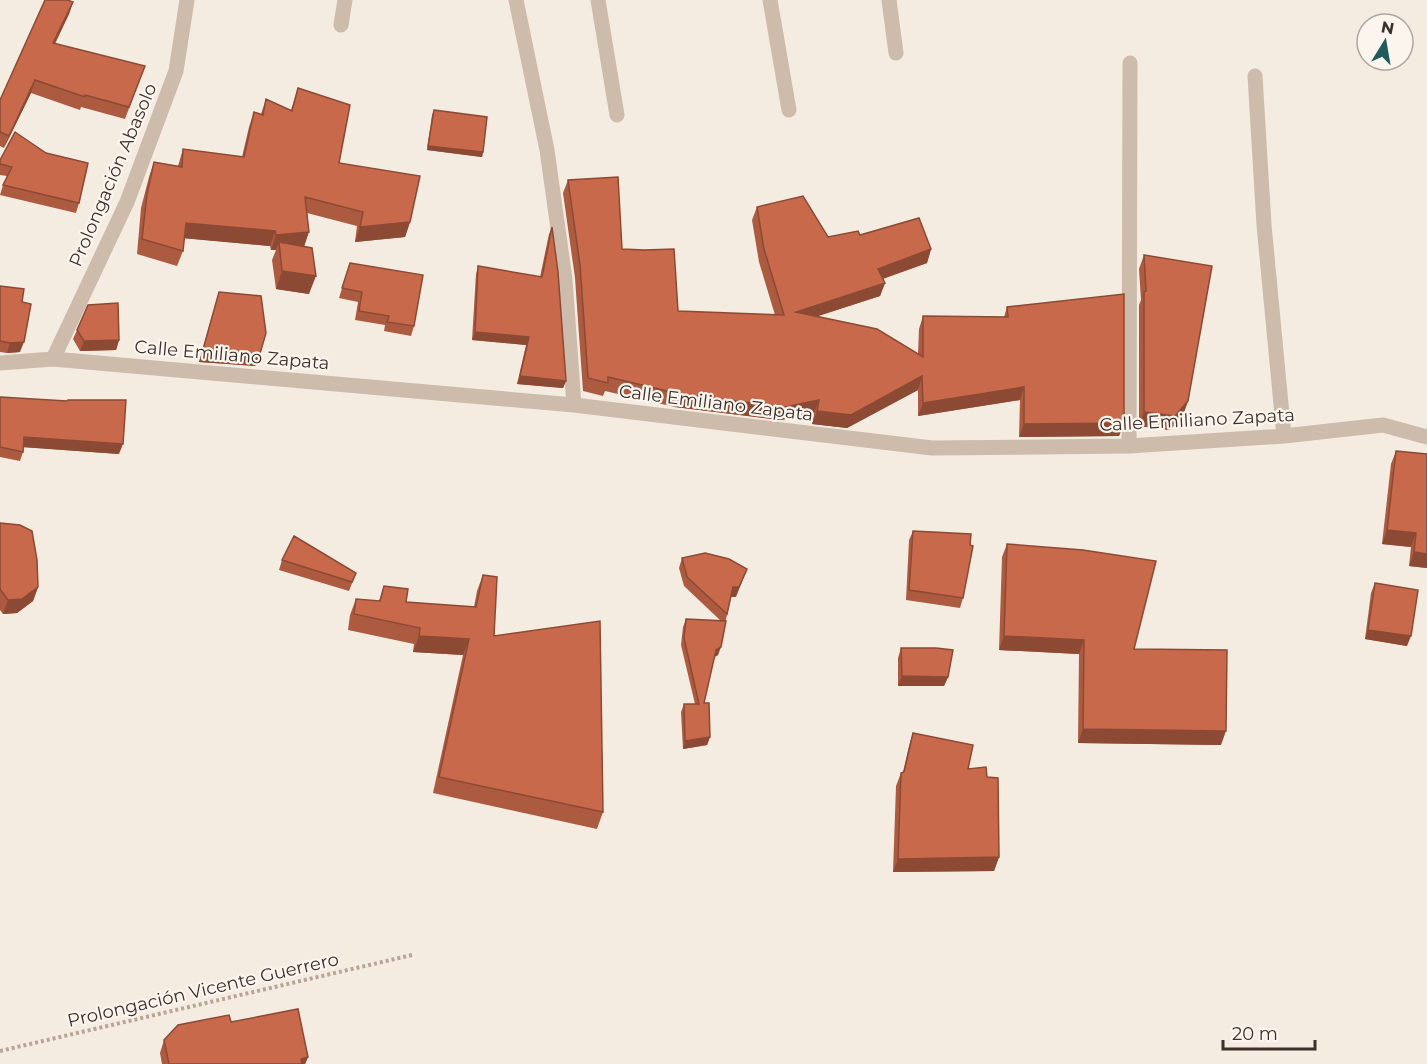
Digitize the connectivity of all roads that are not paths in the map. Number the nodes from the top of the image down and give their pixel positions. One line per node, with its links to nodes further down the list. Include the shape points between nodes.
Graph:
1 (187, 0): 13 (street, Prolongación Abasolo, via 177,71 126,202)
2 (345, 0): 7 (street)
3 (516, 0): 15 (street, via 547,150 565,279)
4 (598, 0): 12 (street)
5 (770, 0): 11 (street)
6 (889, 0): 8 (street)
7 (341, 25)
8 (896, 53)
9 (1130, 63): 18 (street)
10 (1255, 76): 16 (street)
11 (789, 110)
12 (617, 115)
13 (53, 359): 14 (street, Calle Emiliano Zapata); 15 (street, Calle Emiliano Zapata)
14 (0, 363)
15 (574, 405): 18 (street, Calle Emiliano Zapata, via 932,448)
16 (1284, 436): 17 (street, Calle Emiliano Zapata, via 1383,425); 18 (street, Calle Emiliano Zapata)
17 (1427, 437)
18 (1130, 446)

